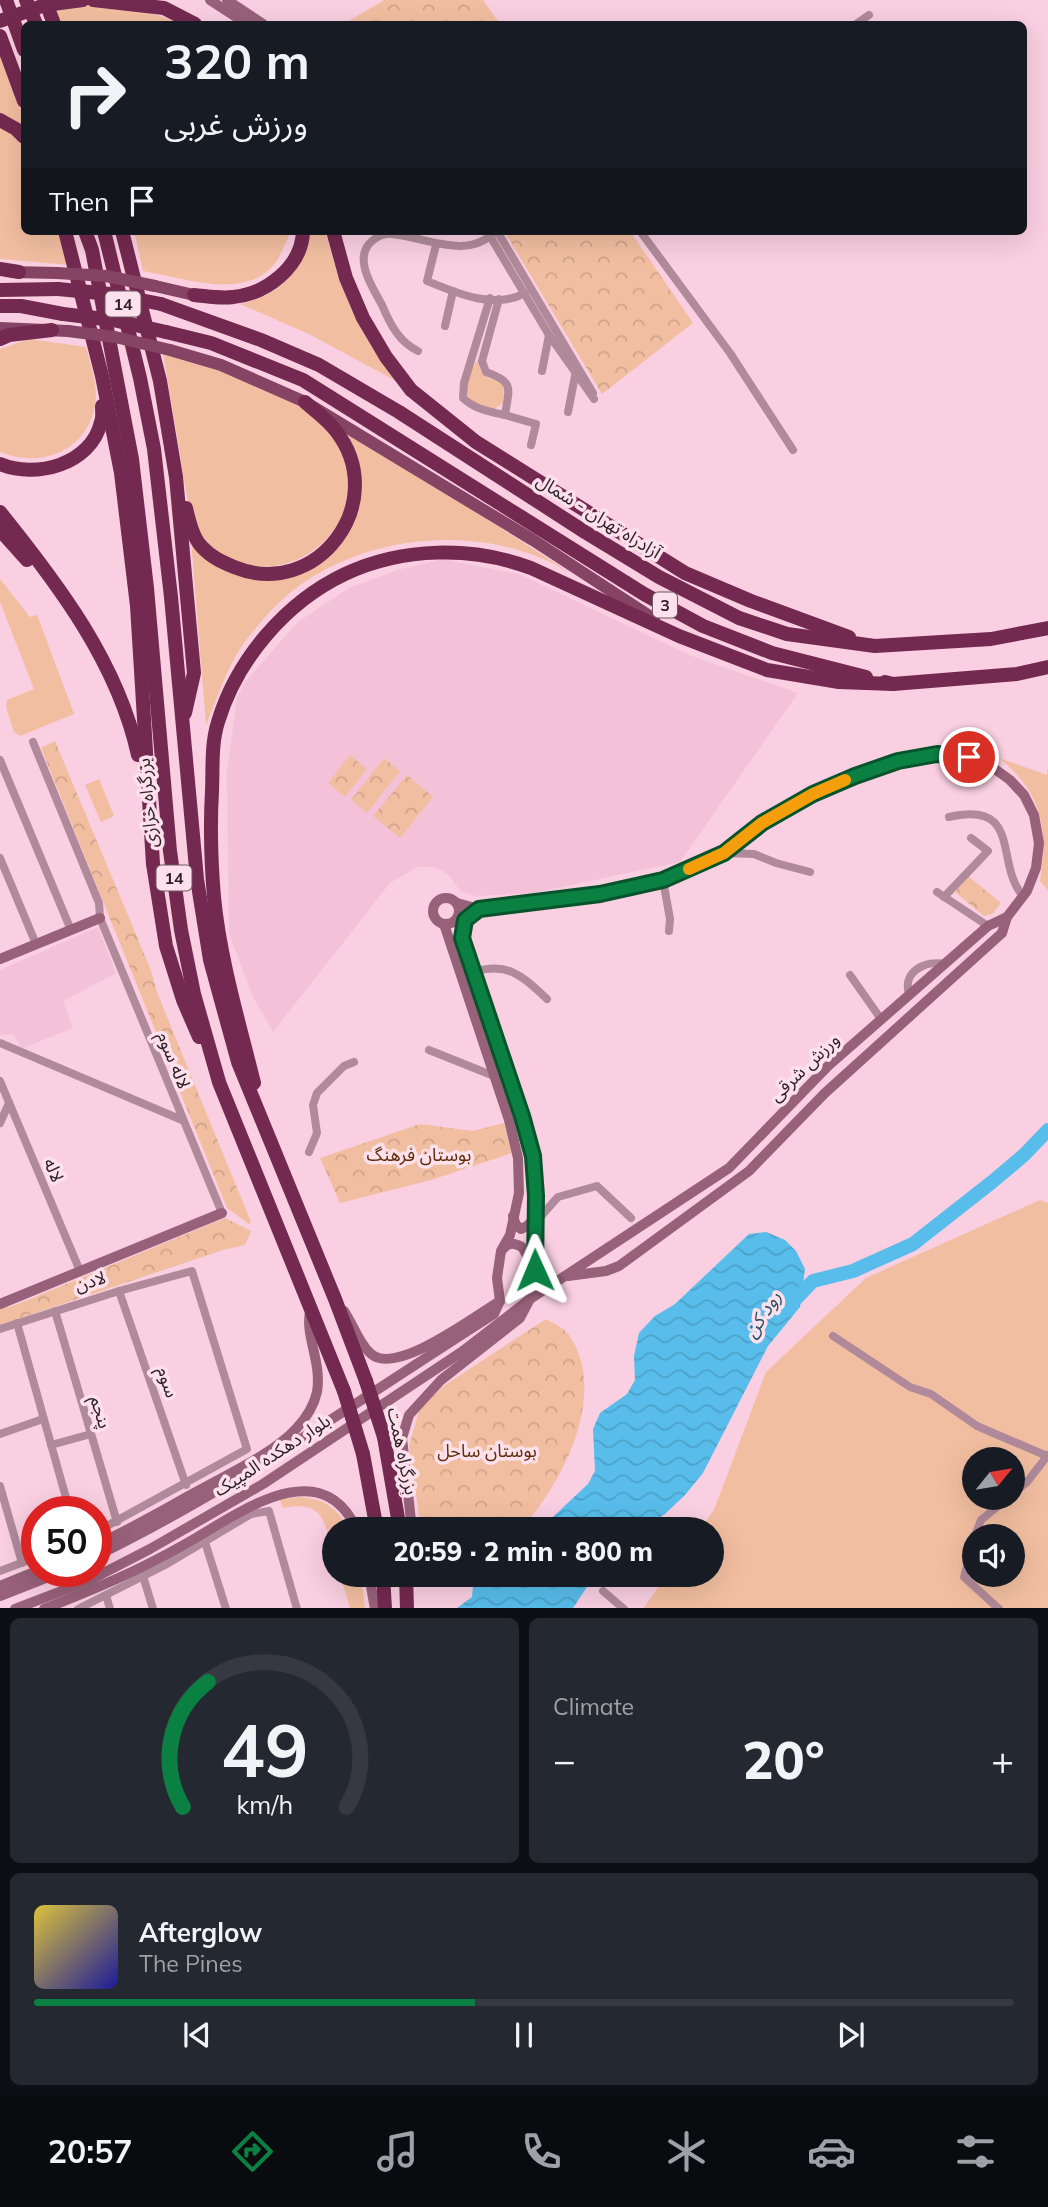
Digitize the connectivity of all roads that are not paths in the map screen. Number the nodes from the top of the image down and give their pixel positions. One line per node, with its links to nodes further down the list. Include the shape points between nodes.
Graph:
1 (6, 0): 17 (highway)
2 (26, 0): 10 (highway)
3 (45, 0): 11 (highway)
4 (83, 0): 9 (highway, bridge, via 45,5)
5 (93, 0): 12 (highway, via 164,8)
6 (210, 0): 13 (main road)
7 (226, 0): 14 (main road)
8 (869, 15): 15 (street)
9 (0, 21)
10 (35, 21)
11 (53, 21)
12 (189, 21)
13 (242, 21)
14 (258, 21)
15 (860, 21)
16 (0, 36): 18 (highway)
17 (21, 42)
18 (21, 94)
19 (0, 120): 20 (highway)
20 (21, 134)
21 (66, 235): 48 (highway)
22 (86, 235): 97 (highway, بزرگراه خرازی / 14, via 135,484 181,930)
23 (105, 235): 65 (highway, 14, via 154,450)
24 (123, 235): 56 (highway, via 160,381)
25 (303, 235): 38 (highway, via 295,258 269,286 233,298)
26 (334, 235): 62 (highway, via 363,318 386,357 411,390 476,442 685,573)
27 (383, 235): 46 (street, via 364,252 366,270 385,313 406,345)
28 (396, 235): 32 (street)
29 (485, 235): 32 (street, via 459,246)
30 (494, 235): 37 (street)
31 (642, 235): 54 (street, via 730,353)
32 (436, 244): 36 (street, via 427,281)
33 (0, 271): 34 (highway)
34 (19, 272): 38 (main road, bridge, via 106,276)
35 (0, 289): 62 (highway, آزادراه تهران - شمال / 3, bridge, via 58,289 161,304 261,341 318,365 649,570 739,618 787,634)
36 (453, 291): 39 (street); 41 (street)
37 (526, 291): 39 (street); 44 (street); 49 (street, via 593,391 594,400)
38 (194, 295)
39 (495, 299): 52 (street, via 482,361 486,372 507,383); 52 (street, via 464,383 463,398 484,411)
40 (0, 306): 64 (highway, 3, bridge, via 113,320 211,342 303,380 644,594 704,626 772,653)
41 (445, 326)
42 (0, 328): 43 (main road)
43 (52, 330): 45 (highway); 50 (main road, bridge, via 115,337 170,350 220,365)
44 (549, 335): 47 (street); 49 (street)
45 (0, 339)
46 (418, 351)
47 (542, 372)
48 (102, 376): 55 (highway, via 101,423 81,452 42,470); 68 (highway, via 121,472 136,606)
49 (575, 376): 51 (street)
50 (305, 401): 56 (highway, via 335,429 354,471 355,501 347,524 317,558 297,569 266,574 218,560 201,546); 61 (main road, via 533,540)
51 (568, 412)
52 (505, 415): 53 (street, via 536,424)
53 (531, 445)
54 (793, 450)
55 (0, 464)
56 (176, 477): 65 (highway, via 194,673)
57 (0, 512): 59 (highway)
58 (0, 530): 59 (highway)
59 (70, 607): 68 (highway, via 117,686)
60 (1048, 628): 62 (highway, آزادراه تهران - شمال / 3, via 991,639)
61 (679, 636): 64 (highway, via 767,670 839,682); 101 (highway, via 510,560 450,552 395,558 326,583 302,600 262,641 238,676 218,722 211,819 214,898)
62 (875, 646)
63 (1048, 667): 64 (highway, 3, via 1017,674)
64 (893, 684)
65 (182, 728): 101 (highway, 14, via 210,960 238,1062)
66 (33, 742): 79 (street, لاله سوم, via 99,903)
67 (0, 760): 83 (street)
68 (149, 808): 97 (highway, via 166,946 183,1000)
69 (949, 817): 75 (street, via 976,813 999,828 1011,880)
70 (971, 838): 82 (street, via 988,851 940,894)
71 (724, 853): 73 (street, via 754,854); 74 (main road); 75 (main road, ورزش شرقی, via 762,823 813,794 898,761 937,754 969,757 1010,780 1024,794 1034,815 1040,843 1036,868)
72 (0, 858): 86 (street)
73 (810, 872)
74 (663, 880): 77 (main road, via 600,894); 84 (street)
75 (1023, 897): 78 (main road, ورزش شرقی)
76 (457, 903): 77 (main road); 80 (main road); 81 (main road, via 446,897 434,904 433,916)
77 (479, 909): 85 (main road, via 465,920)
78 (1007, 916): 82 (main road, ورزش شرقی); 110 (main road, via 1002,933 825,1093 749,1171 619,1266)
79 (100, 918): 83 (main road); 99 (street, لاله سوم)
80 (457, 919): 81 (main road); 85 (main road)
81 (444, 924): 95 (main road)
82 (988, 926): 91 (main road, ورزش شرقی)
83 (71, 930): 86 (main road)
84 (669, 931)
85 (462, 938): 88 (main road)
86 (36, 944): 87 (main road)
87 (1, 955)
88 (473, 972): 90 (street, via 510,969); 106 (main road, via 529,1143)
89 (850, 975): 91 (street)
90 (547, 999)
91 (881, 1019): 110 (main road, ورزش شرقی, via 792,1101 729,1168)
92 (0, 1043): 99 (street)
93 (429, 1050): 95 (street)
94 (354, 1062): 102 (street, via 317,1093 313,1105 317,1133)
95 (494, 1076): 104 (main road, via 519,1158 519,1193)
96 (0, 1081): 98 (street, لاله)
97 (219, 1082): 116 (highway, بزرگراه خرازی / 14)
98 (9, 1103): 100 (street); 109 (street, لاله)
99 (182, 1120): 103 (street, لاله سوم)
100 (0, 1122)
101 (264, 1125): 112 (highway, 14)
102 (309, 1152)
103 (222, 1213): 109 (main road)
104 (513, 1216): 106 (main road, via 521,1228); 107 (main road)
105 (631, 1218): 106 (street, via 597,1186 558,1197)
106 (535, 1221): 108 (main road)
107 (501, 1251): 108 (main road, via 509,1244 522,1247); 114 (main road)
108 (535, 1270): 113 (main road)
109 (80, 1271): 115 (main road)
110 (564, 1277): 113 (main road, ورزش شرقی)
111 (120, 1291): 117 (street, لادن); 127 (street, سوم); 127 (street, لادن, via 192,1271 247,1450)
112 (335, 1298): 114 (main road, via 366,1347 386,1360 421,1350); 133 (highway, بزرگراه همت / 14, bridge, via 384,1437)
113 (530, 1299): 134 (main road, via 520,1318 441,1380 410,1415 402,1438); 155 (main road, بلوار دهکده المپیک, via 463,1351 263,1484 98,1576)
114 (500, 1301): 140 (main road, بلوار دهکده المپیک, via 494,1314 252,1471)
115 (0, 1304)
116 (312, 1306): 132 (highway, بزرگراه خرازی / 14, bridge, via 363,1454); 138 (main road, via 308,1315 319,1367 316,1393 295,1431 226,1476)
117 (55, 1311): 118 (street, لادن); 123 (street, پنجم)
118 (17, 1323): 119 (street, لادن); 121 (street)
119 (0, 1329)
120 (833, 1336): 125 (street, via 977,1426)
121 (43, 1419): 122 (street); 124 (street)
122 (0, 1434)
123 (91, 1434): 124 (street); 135 (street, پنجم)
124 (51, 1445): 129 (street)
125 (1047, 1456): 126 (street)
126 (1026, 1483)
127 (186, 1485): 135 (street)
128 (0, 1486): 141 (street)
129 (65, 1496)
130 (993, 1510): 137 (street)
131 (349, 1517): 156 (main road, via 330,1496 301,1491 267,1498 142,1567)
132 (375, 1517)
133 (398, 1517)
134 (411, 1517)
135 (117, 1522): 136 (street)
136 (112, 1524)
137 (980, 1524)
138 (112, 1537)
139 (205, 1542): 144 (street); 160 (street); 161 (street, via 251,1514 269,1511)
140 (112, 1548)
141 (21, 1560)
142 (21, 1563): 143 (street)
143 (0, 1572)
144 (143, 1576): 153 (street); 159 (street)
145 (21, 1578): 146 (main road)
146 (0, 1586)
147 (23, 1587): 154 (main road)
148 (371, 1587): 162 (main road)
149 (384, 1587): 163 (highway)
150 (406, 1587): 164 (highway)
151 (975, 1587): 166 (street)
152 (603, 1591): 165 (street)
153 (106, 1595): 157 (street); 158 (street)
154 (0, 1596)
155 (15, 1608)
156 (44, 1608)
157 (78, 1608)
158 (110, 1608)
159 (153, 1608)
160 (226, 1608)
161 (297, 1608)
162 (375, 1608)
163 (385, 1608)
164 (407, 1608)
165 (624, 1608)
166 (999, 1608)

